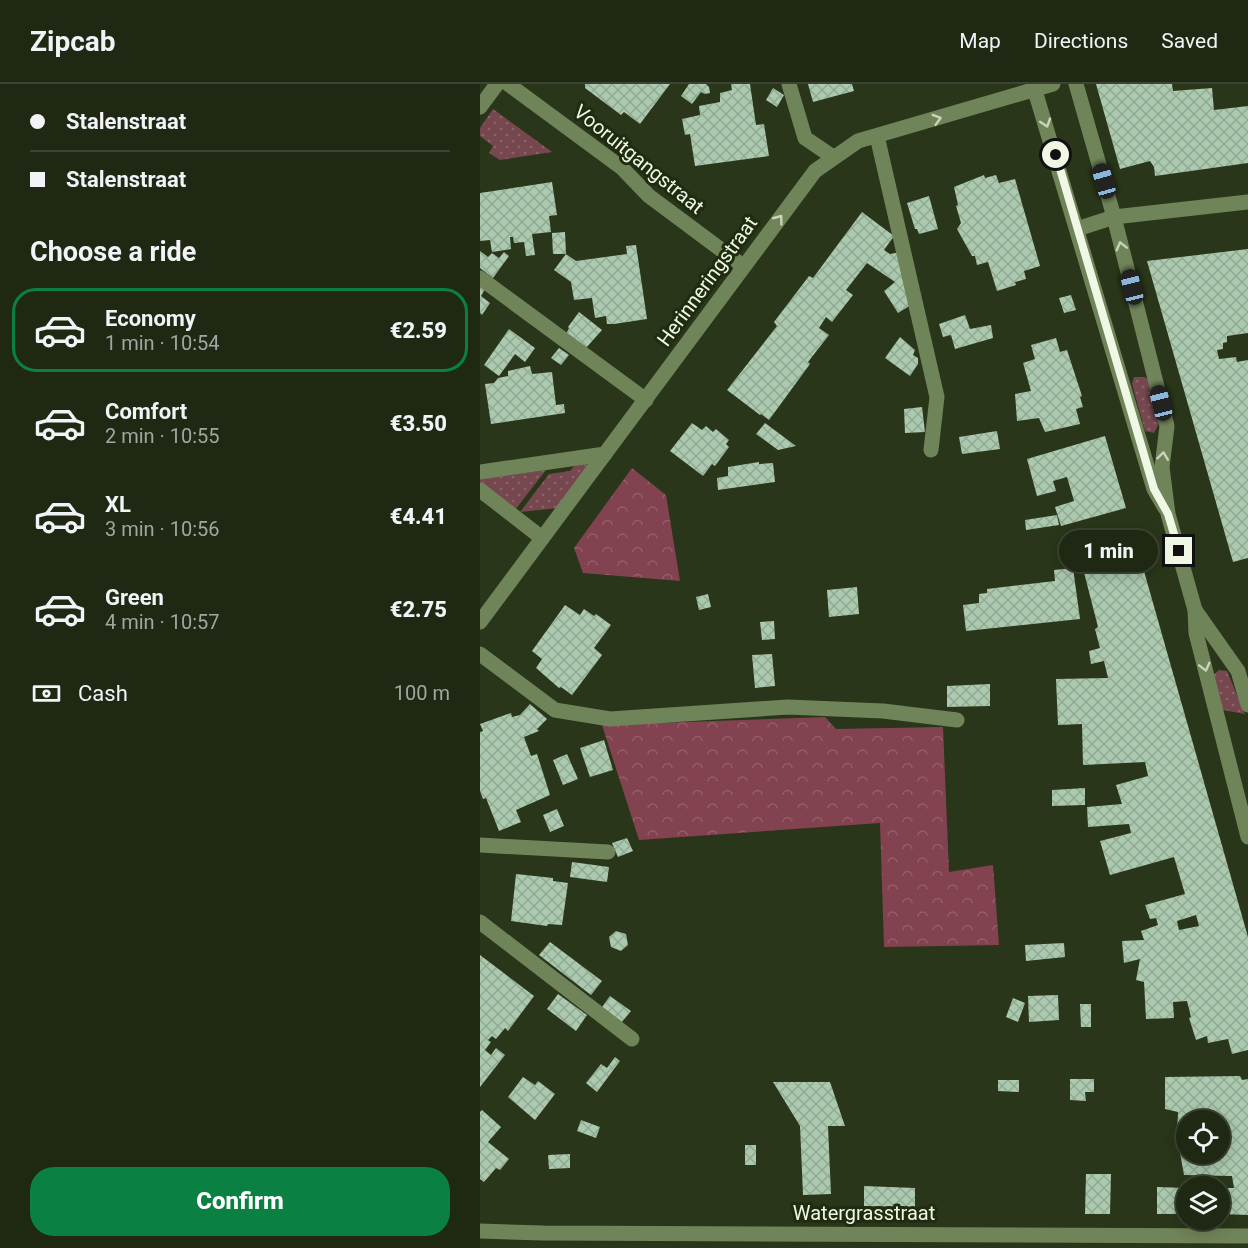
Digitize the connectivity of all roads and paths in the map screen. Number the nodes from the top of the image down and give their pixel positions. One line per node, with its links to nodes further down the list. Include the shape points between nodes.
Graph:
1 (497, 84): 7 (street)
2 (508, 84): 13 (street, Vooruitgangstraat, via 622,168 649,196)
3 (789, 84): 9 (street, via 805,138)
4 (1053, 84): 6 (street, Herinneringstraat)
5 (1076, 84): 11 (street)
6 (1034, 87): 8 (street, Herinneringstraat, one-way to 6); 12 (street, one-way to 12)
7 (480, 107)
8 (877, 136): 9 (street, Herinneringstraat, via 858,141); 16 (street, via 937,397)
9 (833, 157): 13 (street, Herinneringstraat, one-way to 9, via 815,171)
10 (1248, 202): 11 (street)
11 (1114, 217): 12 (street); 20 (street, one-way to 11, via 1162,467 1167,426)
12 (1077, 229): 20 (street, via 1154,489)
13 (743, 266): 15 (street, Herinneringstraat)
14 (480, 278): 15 (street)
15 (646, 400): 17 (street, Herinneringstraat)
16 (931, 450)
17 (605, 454): 18 (street); 21 (street, Herinneringstraat)
18 (480, 472)
19 (480, 490): 21 (street)
20 (1168, 514): 22 (street)
21 (542, 538): 23 (street, Herinneringstraat)
22 (1195, 610): 25 (street, via 1238,671); 27 (street, one-way to 27, via 1196,633)
23 (480, 622)
24 (480, 654): 26 (street, via 555,710 610,719 788,707 883,711)
25 (1248, 705)
26 (957, 720)
27 (1248, 837)
28 (480, 845): 29 (street)
29 (608, 852)
30 (480, 922): 31 (street)
31 (632, 1039)
32 (480, 1231): 33 (street, Watergrasstraat)
33 (1248, 1236)

